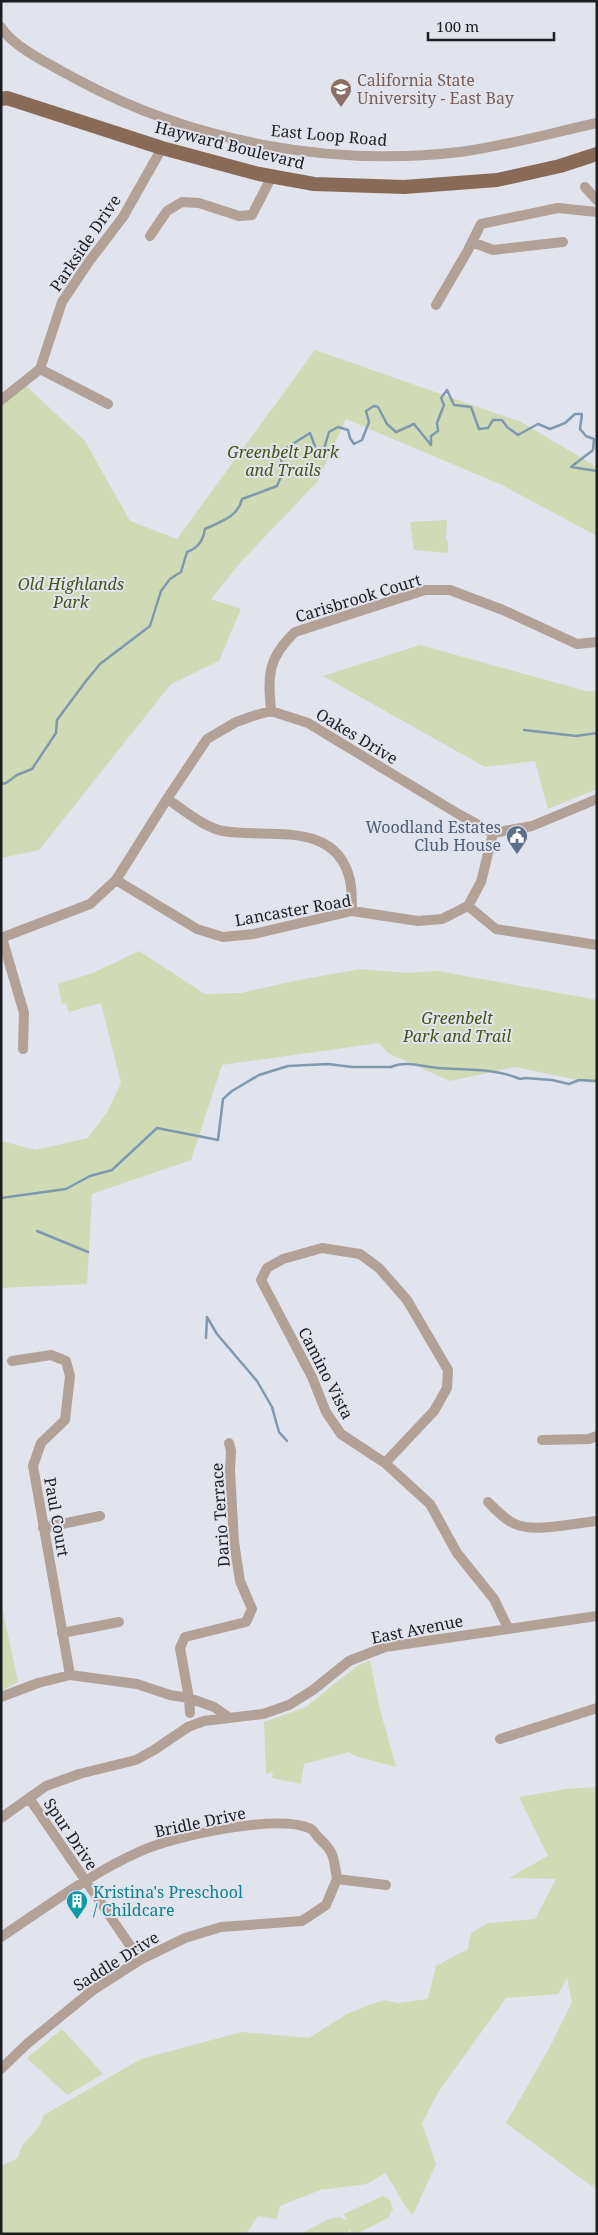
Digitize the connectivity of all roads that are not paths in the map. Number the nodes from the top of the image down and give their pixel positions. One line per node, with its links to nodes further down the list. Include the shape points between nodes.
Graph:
1 (1, 27): 3 (street, East Loop Road, via 17,43 110,97 225,136 289,149 353,155 460,152)
2 (3, 95): 4 (main road, Hayward Boulevard)
3 (597, 123)
4 (162, 148): 6 (main road, Hayward Boulevard); 14 (street, Parkside Drive, via 123,217 62,302)
5 (597, 154): 6 (main road, Hayward Boulevard, via 497,180 404,187 314,184)
6 (272, 176): 10 (street, via 252,215 238,216 199,203 182,202 167,210)
7 (585, 187): 8 (street)
8 (597, 200)
9 (597, 212): 11 (street, via 558,208 481,224)
10 (150, 236)
11 (472, 242): 12 (street, via 493,250); 13 (street)
12 (563, 242)
13 (436, 305)
14 (40, 369): 15 (street); 16 (street)
15 (1, 400)
16 (108, 404)
17 (597, 642): 18 (street, Carisbrook Court, via 577,644 450,590 425,590 295,632 280,646 272,663 269,683)
18 (271, 711): 19 (street, via 236,722 208,739); 21 (street, Oakes Drive, via 308,723)
19 (167, 799): 22 (street); 24 (street, via 222,831 320,840 337,854 345,866 352,891)
20 (597, 799): 21 (street, via 532,826)
21 (493, 833): 23 (street, via 481,882)
22 (116, 880): 24 (street, Lancaster Road, via 197,929 223,937 254,934); 25 (street, via 90,904)
23 (468, 906): 24 (street, Lancaster Road, via 442,919 418,922); 26 (street, via 496,929)
24 (352, 911)
25 (2, 938): 27 (street, via 24,1012)
26 (597, 945)
27 (23, 1049)
28 (12, 1361): 36 (street, Paul Court, via 51,1355 66,1361 70,1376 65,1420 41,1443 33,1466)
29 (597, 1436): 30 (street)
30 (542, 1440)
31 (229, 1443): 44 (street, Dario Terrace, via 232,1451 234,1542 240,1581 252,1609 246,1622 185,1637 180,1648)
32 (384, 1463): 32 (street, Camino Vista, via 434,1411 447,1388 448,1370 407,1300 380,1268 360,1254 322,1248 283,1259 267,1268 261,1280 312,1377 326,1412 341,1434); 39 (street, Camino Vista, via 430,1504 457,1553 494,1598)
33 (488, 1502): 35 (street, via 517,1525 532,1528)
34 (100, 1516): 36 (street)
35 (597, 1521)
36 (43, 1528): 40 (street, Paul Court)
37 (597, 1616): 39 (street, East Avenue)
38 (120, 1622): 40 (street)
39 (508, 1628): 47 (street, East Avenue, via 385,1647 349,1661 289,1705 263,1714)
40 (62, 1633): 41 (street, Paul Court)
41 (70, 1675): 42 (street, via 137,1684); 43 (street)
42 (170, 1695): 44 (street); 46 (street)
43 (1, 1697)
44 (190, 1698): 46 (street, Dario Terrace); 47 (street, via 214,1707)
45 (597, 1708): 49 (street)
46 (190, 1713): 48 (street)
47 (230, 1718): 48 (street, East Avenue, via 204,1721)
48 (188, 1727): 50 (street, East Avenue, via 136,1760 79,1774 46,1786)
49 (500, 1739)
50 (29, 1798): 51 (street, East Avenue); 53 (street, Spur Drive)
51 (1, 1818)
52 (337, 1879): 53 (street, Bridle Drive, via 332,1850 309,1828 273,1823 187,1836 141,1850); 54 (street); 56 (street, Saddle Drive, via 326,1905 302,1920 221,1927 185,1938)
53 (85, 1881): 55 (street, Bridle Drive); 56 (street, Spur Drive)
54 (386, 1885)
55 (1, 1937)
56 (140, 1960): 57 (street, Saddle Drive, via 93,1990)
57 (1, 2069)

